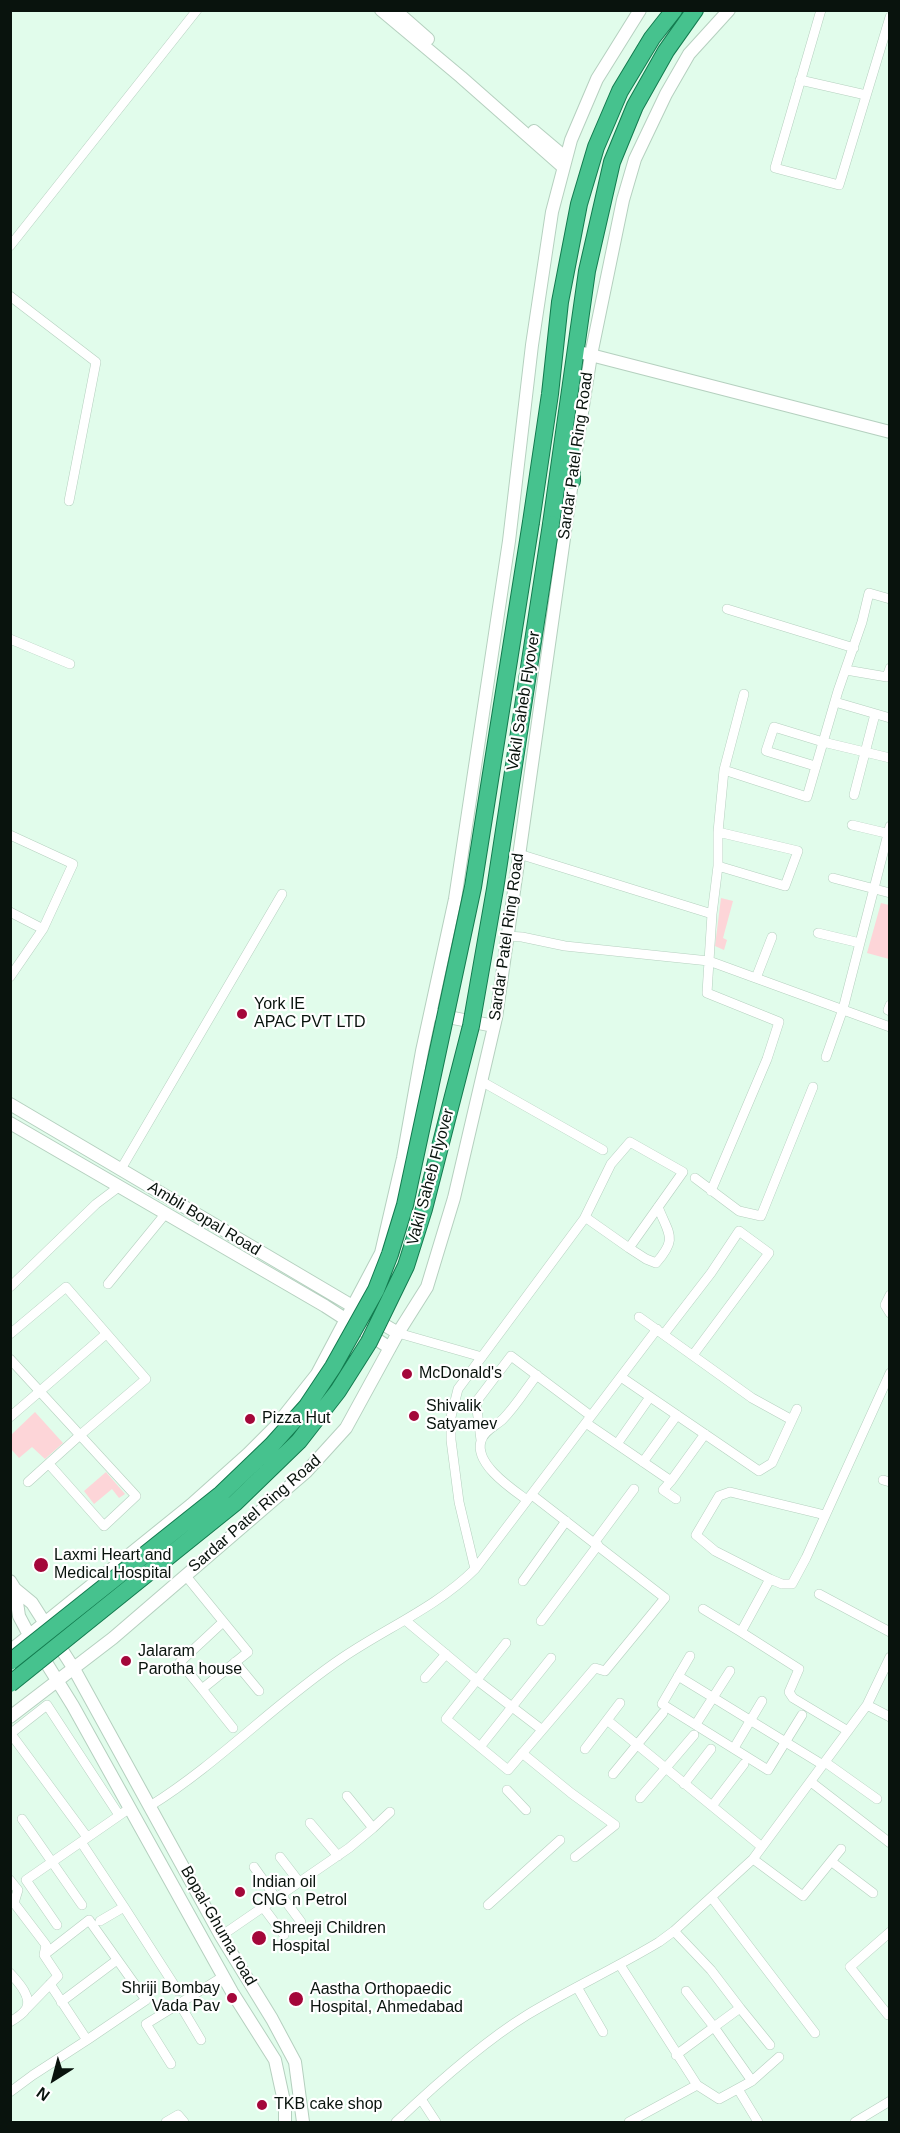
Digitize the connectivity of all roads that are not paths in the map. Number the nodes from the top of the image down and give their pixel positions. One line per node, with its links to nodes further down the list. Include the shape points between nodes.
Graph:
1 (197, 10): 13 (street)
2 (381, 10): 12 (street)
3 (395, 10): 12 (street)
4 (640, 10): 12 (street, via 597,79)
5 (674, 10): 18 (highway, via 620,91 596,147 579,204 560,302)
6 (695, 10): 15 (highway, Sardar Patel Ring Road, via 635,106 612,162 587,271)
7 (729, 10): 15 (street, Sardar Patel Ring Road, via 689,54 635,159)
8 (821, 10): 10 (street)
9 (890, 17): 11 (street)
10 (800, 80): 11 (street); 11 (street, via 775,168 839,185)
11 (866, 94)
12 (565, 163): 17 (street, via 552,212)
13 (10, 246)
14 (10, 296): 21 (street, via 96,362)
15 (583, 353): 16 (highway, Sardar Patel Ring Road); 19 (street); 20 (street, Sardar Patel Ring Road)
16 (569, 385): 20 (highway); 24 (highway, Sardar Patel Ring Road)
17 (523, 424): 18 (street); 22 (street)
18 (545, 428): 23 (highway)
19 (890, 432)
20 (572, 481): 24 (street, Sardar Patel Ring Road)
21 (69, 501)
22 (513, 508): 23 (street); 65 (street, via 455,898)
23 (531, 517): 141 (highway, Vakil Saheb Flyover, bridge, via 473,887 405,1206 376,1290 307,1406 272,1445 221,1494)
24 (557, 517): 46 (street, Sardar Patel Ring Road); 149 (highway, Vakil Saheb Flyover, bridge, via 471,1026 406,1266 369,1342 299,1441 235,1503)
25 (890, 599): 28 (street, via 869,593)
26 (727, 609): 28 (street)
27 (10, 639): 29 (street)
28 (854, 648): 30 (street)
29 (70, 664)
30 (846, 670): 31 (street); 33 (street)
31 (889, 674)
32 (744, 694): 40 (street)
33 (835, 702): 35 (street); 36 (street)
34 (874, 718): 37 (street)
35 (890, 718)
36 (823, 742): 37 (street); 39 (street); 39 (street, via 774,727 766,751)
37 (866, 752): 38 (street); 41 (street)
38 (890, 758)
39 (815, 766): 40 (street, via 807,796)
40 (724, 770): 44 (street)
41 (854, 795)
42 (852, 825): 43 (street)
43 (889, 831): 49 (street)
44 (718, 832): 47 (street); 47 (street, via 798,851 785,886)
45 (10, 835): 54 (street, via 73,864)
46 (519, 854): 53 (street); 56 (street, Sardar Patel Ring Road)
47 (718, 866): 53 (street)
48 (832, 878): 49 (street)
49 (874, 888): 50 (street); 58 (street)
50 (890, 893)
51 (282, 894): 74 (street)
52 (10, 912): 54 (street)
53 (712, 914): 59 (street)
54 (43, 929): 60 (street)
55 (818, 933): 58 (street)
56 (507, 936): 59 (street); 66 (street, Sardar Patel Ring Road)
57 (772, 937): 61 (street)
58 (860, 943): 63 (street)
59 (709, 961): 61 (street); 77 (street, via 707,993 779,1022 768,1059)
60 (10, 977)
61 (756, 978): 63 (street)
62 (890, 1005): 64 (street)
63 (843, 1009): 67 (street); 68 (street)
64 (890, 1011)
65 (430, 1014): 66 (street); 85 (street, via 404,1158 381,1253)
66 (494, 1026): 69 (street, Sardar Patel Ring Road)
67 (890, 1027)
68 (826, 1057)
69 (481, 1081): 73 (street); 90 (street, Sardar Patel Ring Road, via 454,1198 427,1287)
70 (813, 1087): 77 (street, via 761,1216 739,1211)
71 (10, 1104): 74 (street, Ambli Bopal Road)
72 (10, 1122): 76 (street, Ambli Bopal Road)
73 (603, 1150)
74 (121, 1170): 85 (street, Ambli Bopal Road)
75 (695, 1178): 77 (street)
76 (120, 1186): 79 (street, Ambli Bopal Road); 83 (street)
77 (711, 1191)
78 (658, 1207): 80 (street, via 683,1172 630,1142 610,1164); 81 (street); 81 (street, via 670,1238 669,1248 656,1263)
79 (166, 1214): 82 (street); 88 (street, Ambli Bopal Road)
80 (585, 1217): 81 (street); 95 (street)
81 (629, 1248)
82 (108, 1284)
83 (10, 1287)
84 (890, 1295): 86 (street, via 885,1305)
85 (353, 1307): 88 (street); 90 (street, Ambli Bopal Road)
86 (890, 1313)
87 (639, 1317): 89 (street)
88 (346, 1320): 93 (street, Ambli Bopal Road); 131 (street, via 317,1374 275,1427 164,1526)
89 (660, 1332): 94 (street); 94 (street, via 711,1273 739,1231 769,1253); 99 (street)
90 (398, 1333): 93 (street, Sardar Patel Ring Road); 95 (street)
91 (10, 1334): 92 (street, via 66,1287)
92 (106, 1334): 100 (street); 108 (street, via 146,1379)
93 (390, 1348): 122 (street, Sardar Patel Ring Road, via 356,1413 322,1456)
94 (693, 1355): 106 (street, via 752,1398)
95 (482, 1357): 121 (street, via 458,1389 451,1417 459,1502)
96 (10, 1359): 100 (street)
97 (890, 1374): 118 (street)
98 (537, 1375): 105 (street); 109 (street, via 512,1409); 109 (street, via 512,1356 507,1360 476,1402)
99 (621, 1377): 101 (street); 105 (street)
100 (40, 1392): 104 (street); 108 (street)
101 (650, 1396): 103 (street); 110 (street)
102 (796, 1409): 106 (street)
103 (678, 1415): 107 (street); 111 (street)
104 (10, 1417)
105 (589, 1420): 110 (street); 116 (street)
106 (792, 1420): 107 (street, via 771,1463 759,1471)
107 (705, 1434): 113 (street)
108 (79, 1436): 112 (street); 112 (street, via 136,1496 105,1526)
109 (481, 1440): 116 (street, via 481,1452 491,1471)
110 (617, 1444): 111 (street)
111 (643, 1462): 113 (street)
112 (50, 1464): 114 (street)
113 (670, 1481): 117 (street, via 663,1490)
114 (28, 1482)
115 (634, 1489): 120 (street)
116 (530, 1497): 119 (street); 121 (street)
117 (676, 1499)
118 (825, 1515): 123 (street, via 792,1584); 123 (street, via 730,1492 719,1496 696,1535 715,1551)
119 (566, 1521): 120 (street); 124 (street)
120 (596, 1544): 129 (street); 165 (street, via 665,1598 605,1671 595,1668)
121 (475, 1569): 128 (street)
122 (186, 1576): 130 (street); 143 (street, Sardar Patel Ring Road)
123 (770, 1579): 132 (street)
124 (523, 1581)
125 (13, 1585): 131 (street, Bopal-Ghuma road); 134 (street, via 19,1616)
126 (819, 1594): 133 (street)
127 (703, 1609): 132 (street)
128 (405, 1620): 137 (street); 186 (street, via 342,1658)
129 (541, 1621)
130 (223, 1622): 142 (street, via 248,1652); 150 (street, via 180,1662)
131 (44, 1623): 134 (street); 143 (street, Bopal-Ghuma road)
132 (741, 1632): 166 (street, via 799,1669 789,1692 793,1698)
133 (890, 1632)
134 (28, 1635): 136 (street); 148 (street)
135 (506, 1643): 147 (street)
136 (10, 1651)
137 (446, 1654): 146 (street); 147 (street)
138 (690, 1656): 145 (street)
139 (890, 1657): 155 (street)
140 (551, 1658): 156 (street)
141 (10, 1662)
142 (235, 1662): 150 (street); 151 (street)
143 (74, 1669): 148 (street, Sardar Patel Ring Road); 186 (street, Bopal-Ghuma road)
144 (730, 1671): 152 (street)
145 (678, 1676): 152 (street); 163 (street, via 662,1704)
146 (425, 1678)
147 (478, 1681): 156 (street); 171 (street, via 446,1719)
148 (57, 1682): 159 (street, Sardar Patel Ring Road); 189 (street, via 73,1706)
149 (10, 1684)
150 (202, 1689): 164 (street)
151 (259, 1691)
152 (713, 1697): 162 (street); 163 (street)
153 (762, 1701): 162 (street)
154 (620, 1703): 161 (street)
155 (867, 1705): 160 (street); 166 (street)
156 (512, 1707): 165 (street); 171 (street)
157 (663, 1713): 170 (street)
158 (802, 1714): 169 (street)
159 (10, 1717)
160 (890, 1717)
161 (607, 1720): 170 (street); 173 (street)
162 (750, 1720): 169 (street); 172 (street)
163 (696, 1724): 172 (street)
164 (233, 1728)
165 (541, 1729): 175 (street)
166 (848, 1731): 176 (street)
167 (11, 1734): 189 (street, via 47,1705); 194 (street)
168 (694, 1735): 178 (street)
169 (785, 1742): 172 (street, via 768,1770); 176 (street)
170 (637, 1745): 178 (street); 179 (street)
171 (480, 1747): 175 (street, via 508,1770)
172 (734, 1748)
173 (585, 1749)
174 (711, 1749): 181 (street)
175 (522, 1752): 201 (street, via 615,1825)
176 (824, 1763): 180 (street); 185 (street)
177 (744, 1764): 187 (street)
178 (665, 1768): 181 (street); 184 (street)
179 (613, 1774)
180 (811, 1782): 196 (street); 197 (street)
181 (684, 1784): 187 (street)
182 (507, 1790): 188 (street)
183 (347, 1796): 193 (street)
184 (640, 1798)
185 (877, 1799)
186 (150, 1806): 221 (street, Bopal-Ghuma road)
187 (712, 1806): 197 (street)
188 (526, 1810)
189 (124, 1811): 194 (street); 227 (street)
190 (390, 1812): 193 (street)
191 (22, 1820): 203 (street)
192 (310, 1823): 199 (street)
193 (373, 1828): 199 (street)
194 (84, 1839): 203 (street); 214 (street)
195 (560, 1840): 213 (street)
196 (890, 1843)
197 (762, 1847): 202 (street)
198 (841, 1850): 204 (street)
199 (338, 1856): 207 (street)
200 (280, 1857): 207 (street)
201 (575, 1857)
202 (753, 1859): 204 (street, via 803,1896); 210 (street)
203 (52, 1862): 212 (street); 218 (street, via 26,1880)
204 (832, 1862): 208 (street)
205 (254, 1867): 209 (street)
206 (10, 1880): 211 (street, via 18,1890)
207 (300, 1883): 209 (street)
208 (873, 1893)
209 (279, 1896): 215 (street); 217 (street)
210 (712, 1898): 219 (street); 240 (street)
211 (12, 1904): 223 (street, via 46,1945)
212 (82, 1905)
213 (488, 1905)
214 (124, 1906): 216 (street); 230 (street)
215 (262, 1907): 220 (street); 221 (street)
216 (100, 1922)
217 (301, 1922)
218 (57, 1925)
219 (674, 1931): 225 (street); 234 (street)
220 (284, 1935)
221 (221, 1936): 256 (street, Bopal-Ghuma road, via 295,2062)
222 (888, 1936): 236 (street, via 850,1967)
223 (44, 1955): 224 (street, via 89,1920); 228 (street, via 58,1976)
224 (117, 1960): 232 (street); 241 (street, via 146,2000)
225 (620, 1965): 229 (street); 244 (street)
226 (10, 1973): 235 (street, via 26,1995)
227 (224, 1976): 233 (street); 255 (street, via 275,2060)
228 (50, 1984): 232 (street); 235 (street)
229 (577, 1987): 239 (street); 251 (street, via 525,2017)
230 (177, 1991)
231 (686, 1991): 238 (street)
232 (61, 2002): 241 (street)
233 (179, 2003): 242 (street); 246 (street, via 146,2024)
234 (740, 2008): 238 (street); 243 (street)
235 (26, 2009): 237 (street)
236 (888, 2015)
237 (10, 2022)
238 (714, 2027): 244 (street); 247 (street)
239 (603, 2032)
240 (815, 2033)
241 (87, 2040): 250 (street)
242 (201, 2040)
243 (770, 2045)
244 (676, 2055): 248 (street)
245 (779, 2057): 247 (street)
246 (171, 2064)
247 (752, 2081): 249 (street)
248 (697, 2085): 249 (street, via 719,2099); 259 (street)
249 (738, 2089): 260 (street)
250 (10, 2092)
251 (421, 2099): 257 (street); 258 (street)
252 (890, 2101): 261 (street)
253 (166, 2122): 254 (street, via 178,2115)
254 (184, 2122)
255 (285, 2122)
256 (303, 2122)
257 (396, 2122)
258 (436, 2122)
259 (629, 2122)
260 (758, 2122)
261 (855, 2122)

